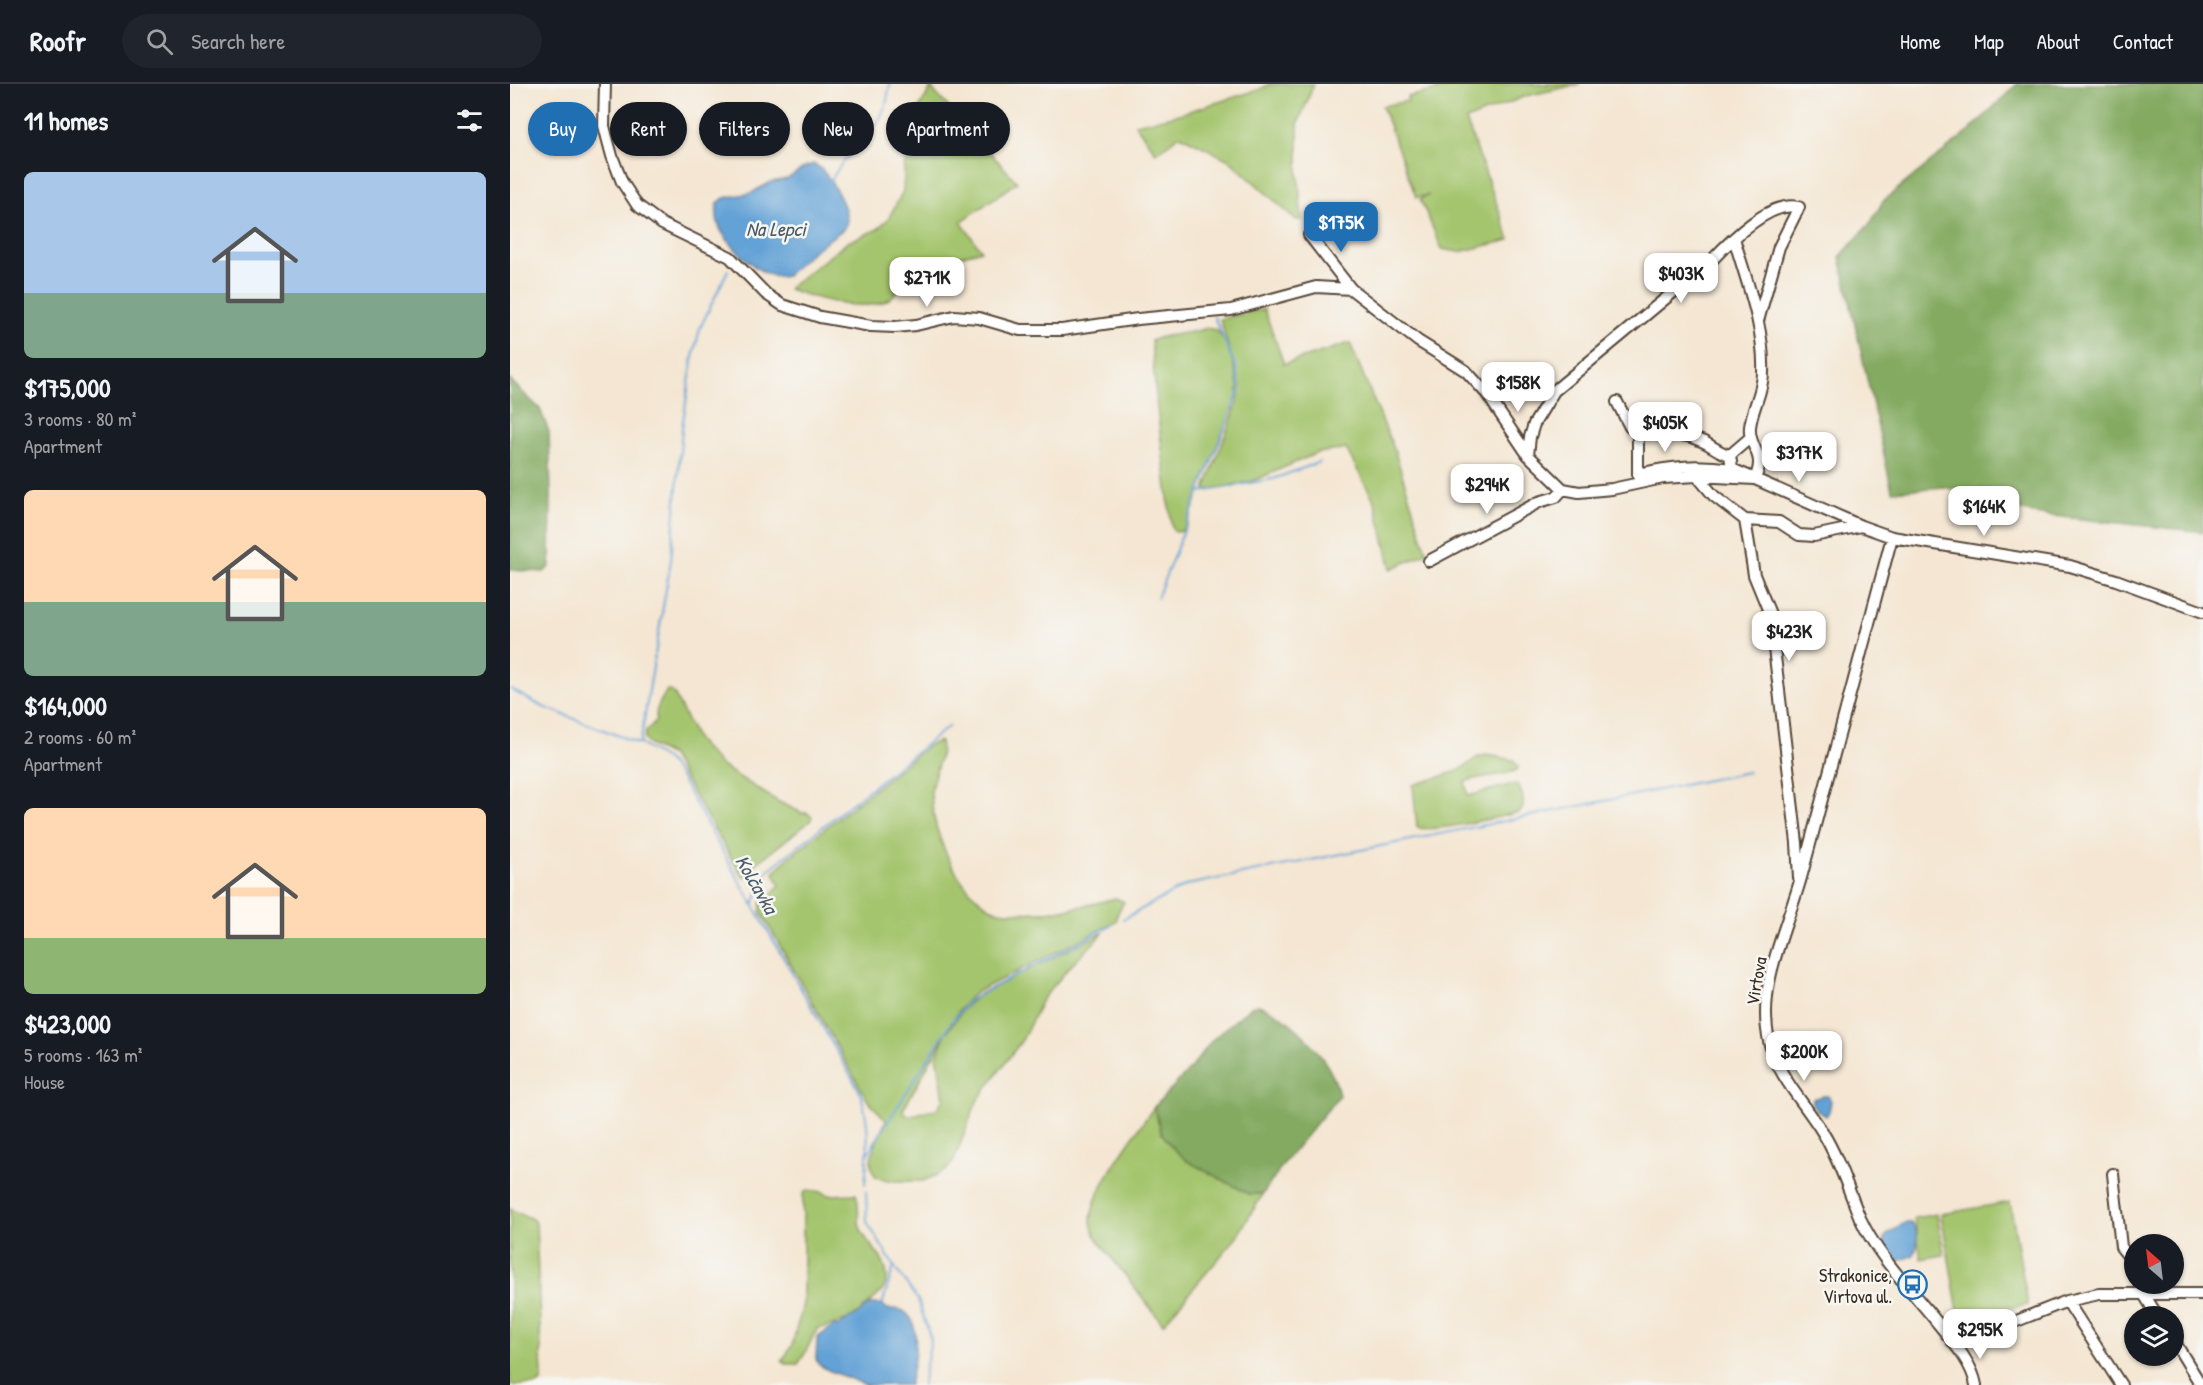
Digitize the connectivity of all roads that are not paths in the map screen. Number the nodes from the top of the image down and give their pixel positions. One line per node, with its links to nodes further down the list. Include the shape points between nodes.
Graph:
1 (605, 84): 4 (street, via 604,126 622,182 637,205 662,224 730,257 782,305 820,317 896,327 954,316 979,318 1020,330 1062,330 1232,310 1316,287)
2 (1309, 235): 4 (street)
3 (1734, 238): 5 (street); 5 (street, via 1761,218 1782,208 1799,207 1779,247); 9 (street, via 1554,391)
4 (1351, 289): 8 (street, via 1418,341 1466,371 1487,394)
5 (1758, 321): 10 (street, via 1764,372)
6 (1617, 402): 7 (street, via 1630,427)
7 (1638, 431): 12 (street, via 1661,430 1704,442); 15 (street)
8 (1513, 435): 9 (street); 11 (street)
9 (1530, 437): 11 (street)
10 (1751, 437): 12 (street); 16 (street, via 1759,456 1760,468)
11 (1528, 455): 17 (street)
12 (1730, 456): 13 (street)
13 (1732, 469): 15 (street, via 1665,467); 16 (street)
14 (1697, 476): 15 (street); 16 (street); 18 (street, via 1714,496)
15 (1639, 478): 17 (street, via 1612,489)
16 (1755, 479): 19 (street)
17 (1563, 489): 21 (street, via 1556,497 1539,502)
18 (1745, 520): 19 (street, via 1779,522 1806,536); 23 (street, via 1754,575 1770,614)
19 (1861, 526): 20 (street)
20 (1892, 537): 22 (street, via 2070,566); 23 (street, Virtova)
21 (1429, 561)
22 (2203, 612)
23 (1799, 884): 30 (street, Virtova, via 1767,997 1773,1056 1794,1094 1823,1133 1873,1240)
24 (2113, 1174): 25 (street)
25 (2124, 1251)
26 (2203, 1294): 27 (street)
27 (2145, 1296): 28 (street, via 2099,1294); 29 (street)
28 (2067, 1301): 30 (street); 33 (street)
29 (2151, 1306)
30 (1956, 1345): 32 (street, Virtova)
31 (2184, 1357): 34 (street)
32 (1976, 1385)
33 (2121, 1385)
34 (2201, 1385)

